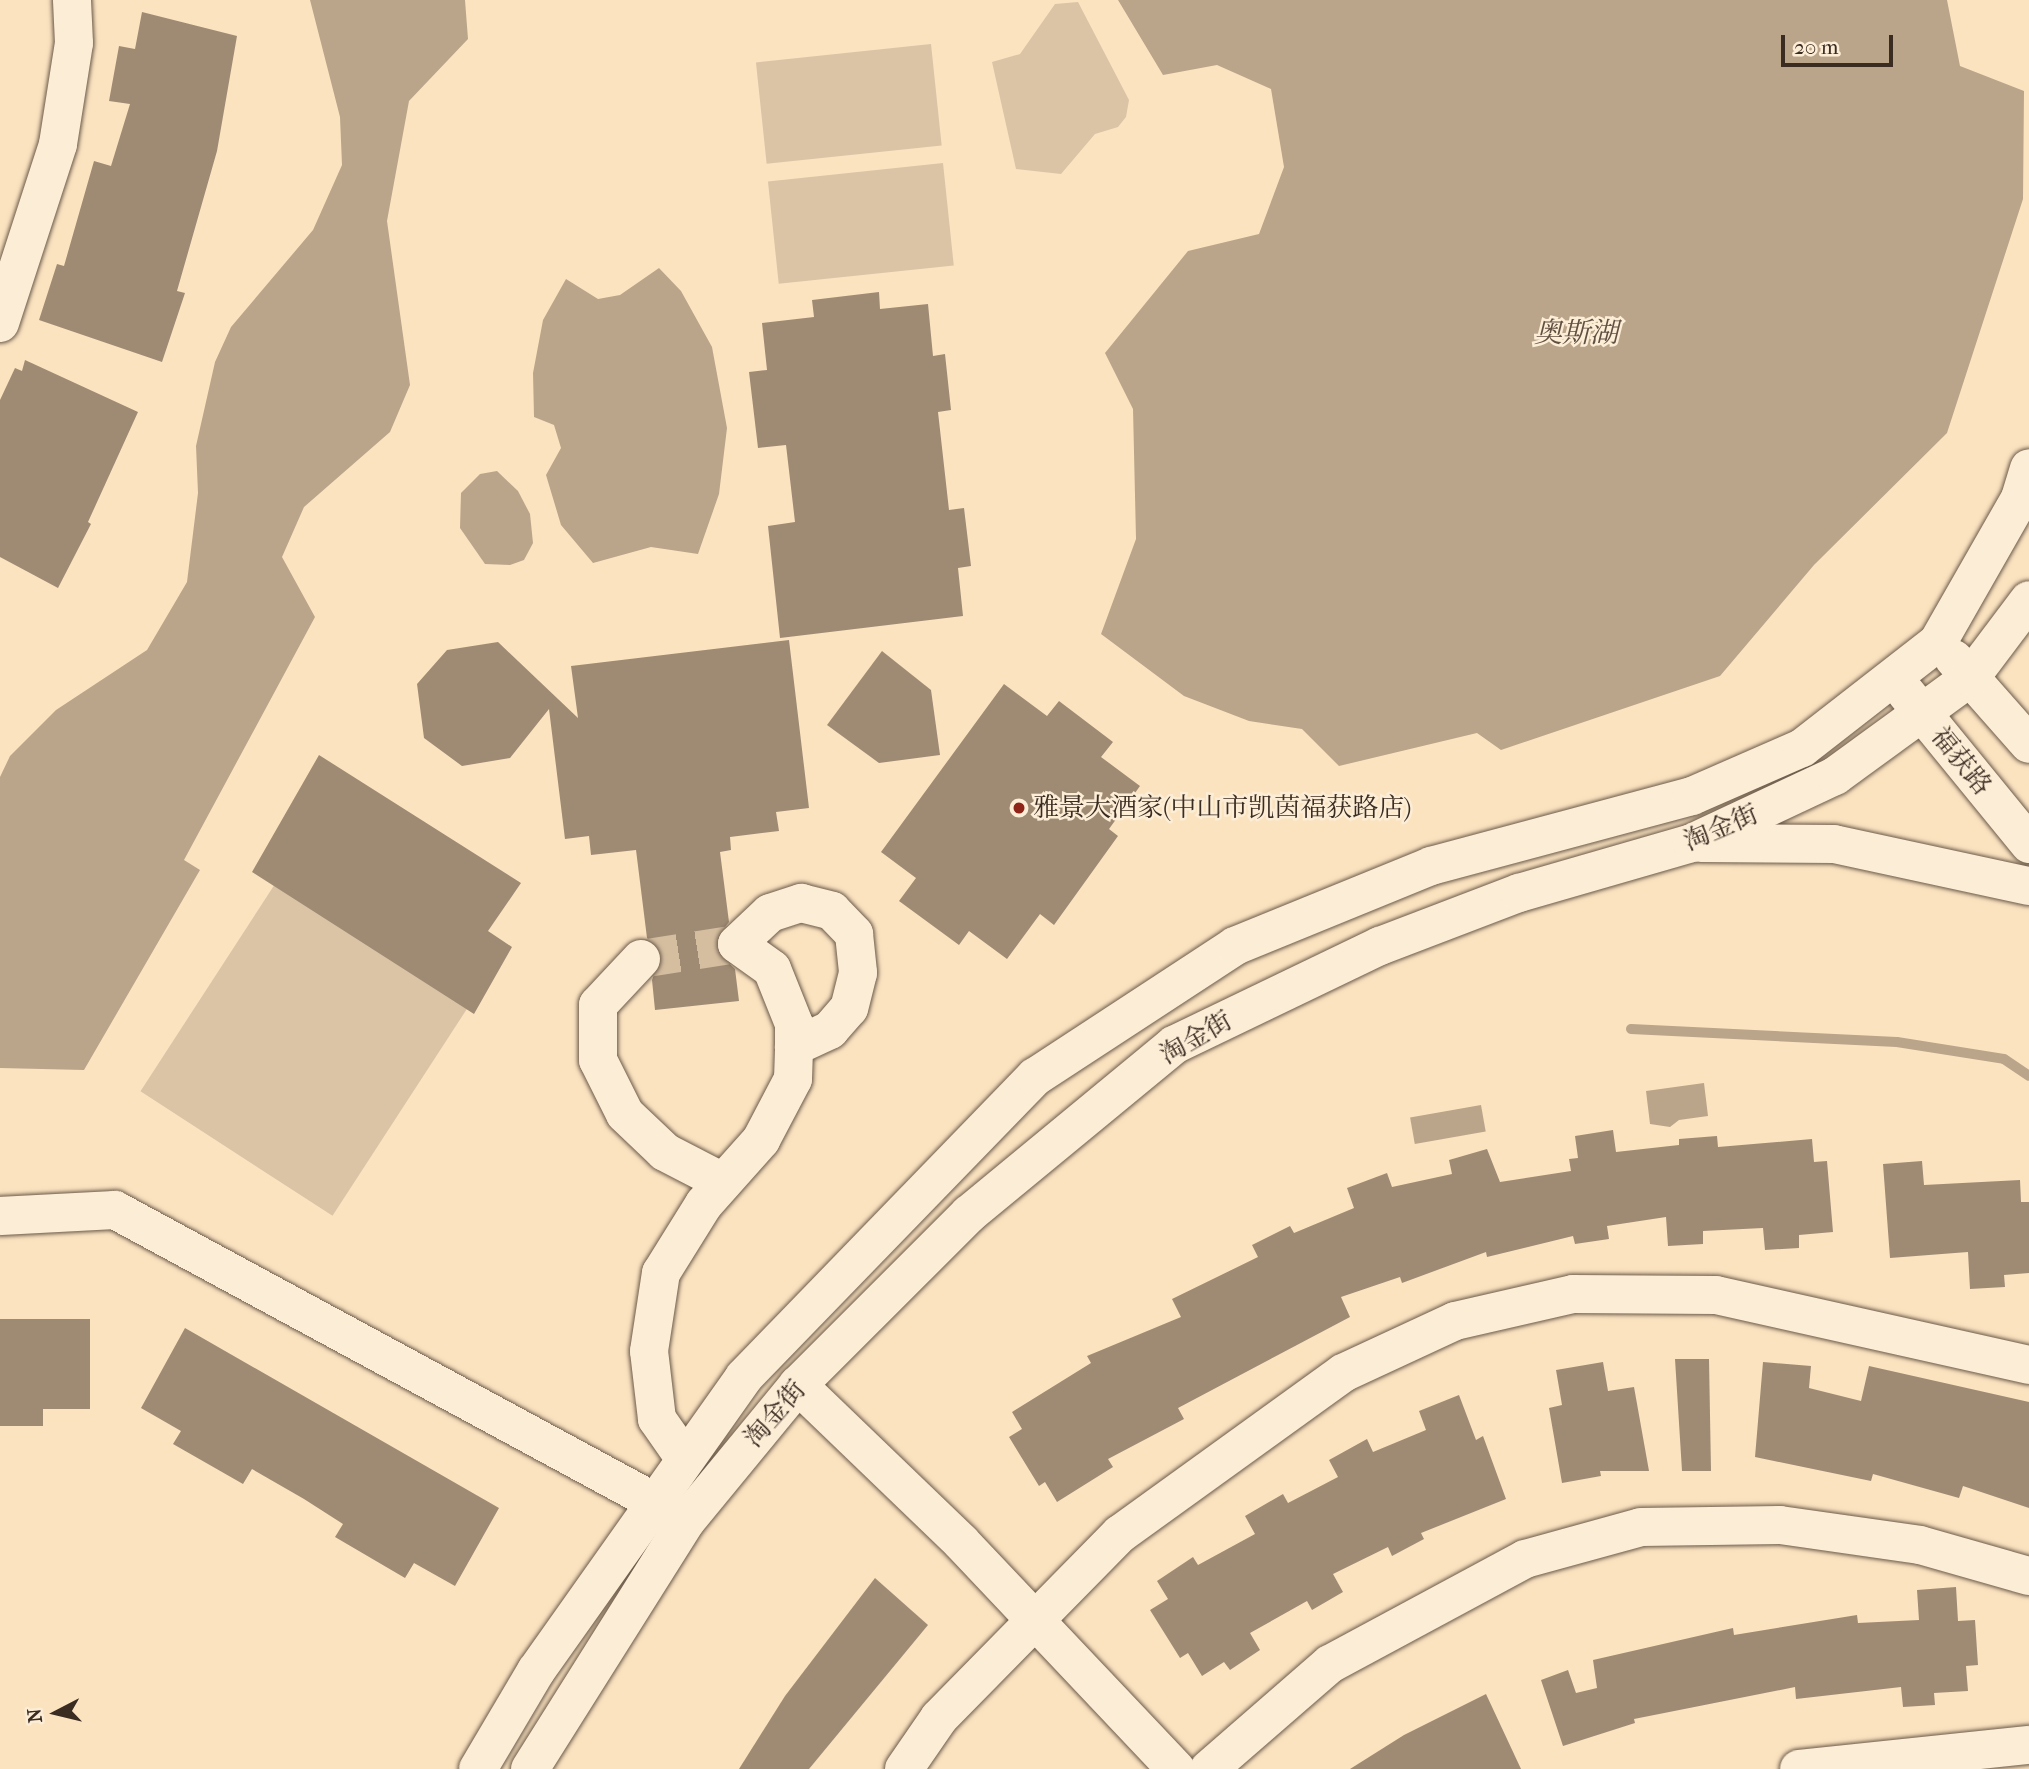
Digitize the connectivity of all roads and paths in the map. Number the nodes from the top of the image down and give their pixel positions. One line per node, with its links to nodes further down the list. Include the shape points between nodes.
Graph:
1 (72, 0): 2 (street, via 74,43 58,144)
2 (0, 323)
3 (2029, 468): 5 (street, via 2020,498)
4 (2029, 600): 6 (street, 淘金街)
5 (1938, 642): 6 (street); 7 (street)
6 (1971, 677): 8 (street, 淘金街); 9 (street)
7 (1894, 678): 8 (street, 福获路); 19 (street, via 1802,748 1692,796 1431,866 1235,946 1035,1077 762,1357)
8 (1922, 714): 10 (street, 淘金街, via 1835,776); 11 (street, 福获路)
9 (2029, 744)
10 (1692, 843): 12 (street, via 1833,844); 18 (street, 淘金街, via 1519,893 1380,946 1174,1045 969,1214)
11 (2029, 844)
12 (2029, 886)
13 (641, 959): 15 (street, via 598,1005 598,1059 625,1114 665,1152)
14 (794, 1047): 15 (street, via 793,1079 761,1140)
15 (723, 1182): 19 (street, via 662,1273 649,1351 657,1419)
16 (0, 1216): 20 (street, via 114,1210)
17 (2029, 1365): 22 (street, via 1716,1295 1573,1294 1455,1321 1343,1373 1211,1464 1120,1534)
18 (798, 1385): 20 (street, 淘金街); 22 (street, via 961,1542)
19 (685, 1459): 20 (street)
20 (671, 1510): 24 (street, via 536,1671); 25 (street, 淘金街)
21 (2029, 1576): 28 (street, via 1920,1545 1780,1525 1642,1527 1525,1559 1330,1664)
22 (1033, 1620): 26 (street, via 939,1718); 27 (street)
23 (2029, 1745): 29 (street)
24 (478, 1769)
25 (530, 1769)
26 (904, 1769)
27 (1176, 1769)
28 (1209, 1769)
29 (1799, 1769)

